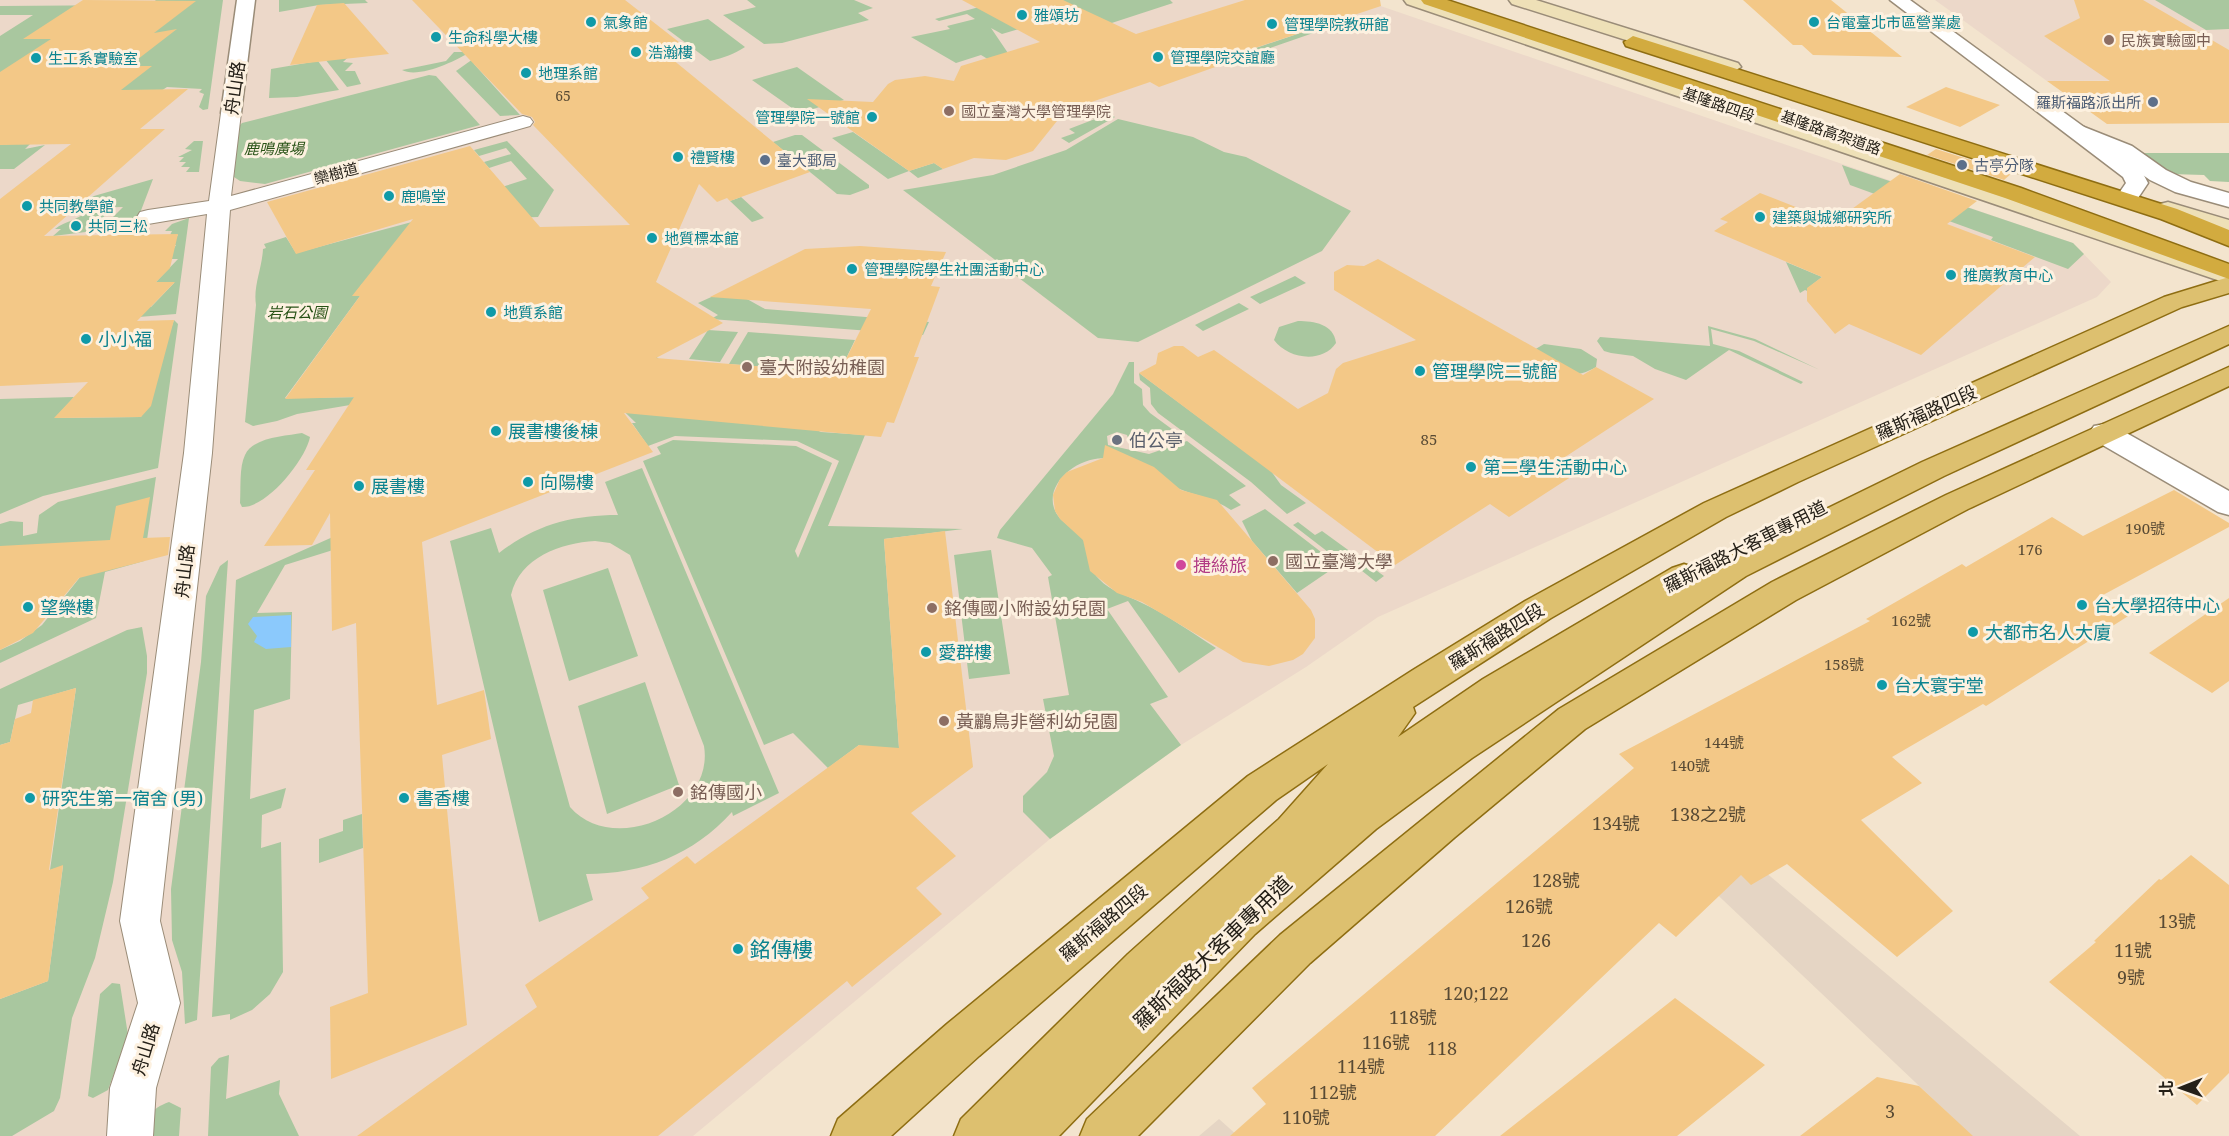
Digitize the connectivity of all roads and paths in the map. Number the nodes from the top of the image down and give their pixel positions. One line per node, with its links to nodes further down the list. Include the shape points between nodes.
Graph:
1 (246, 0): 8 (street, 舟山路)
2 (1413, 0): 21 (main road, 基隆路四段)
3 (1430, 0): 13 (highway, 基隆路高架道路)
4 (1471, 0): 19 (highway)
5 (1501, 0): 18 (highway, 基隆路高架道路, via 2169,214)
6 (1518, 0): 11 (main road)
7 (1899, 0): 10 (street)
8 (231, 113): 14 (street, 舟山路)
9 (523, 122): 14 (street, 欒樹道)
10 (2074, 129): 11 (street, via 2132,173 2137,183); 12 (street, via 2124,151 2183,187)
11 (2128, 196): 16 (main road)
12 (2226, 199): 16 (street, via 2191,201 2194,213)
13 (2033, 200): 20 (highway, via 2080,209); 21 (highway, 基隆路高架道路)
14 (219, 206): 15 (street, 欒樹道); 32 (street, 舟山路, via 198,453 140,921 159,1003 134,1088)
15 (148, 217)
16 (2206, 221): 17 (main road)
17 (2229, 228)
18 (2229, 238)
19 (2229, 255)
20 (2229, 261)
21 (2229, 274)
22 (2229, 285): 28 (main road, 羅斯福路四段, via 2173,302 1787,475 1636,553)
23 (2229, 322): 31 (main road, 羅斯福路大客車專用道, via 1907,463 1668,585 1496,689)
24 (2229, 334): 30 (main road, 羅斯福路大客車專用道, via 1933,469 1734,568)
25 (2229, 375): 26 (main road)
26 (2104, 434): 27 (street); 29 (main road, via 1957,502 1784,591)
27 (2229, 504)
28 (1426, 680): 31 (main road, 羅斯福路大客車專用道); 33 (main road, 羅斯福路四段, via 1262,788)
29 (1572, 719): 30 (main road, 羅斯福路大客車專用道); 36 (main road, via 1295,949)
30 (1410, 782): 35 (main road, 羅斯福路大客車專用道, via 1362,817 1240,920)
31 (1293, 831): 34 (main road, 羅斯福路大客車專用道, via 1144,969)
32 (130, 1136)
33 (855, 1136)
34 (978, 1136)
35 (1025, 1136)
36 (1104, 1136)

